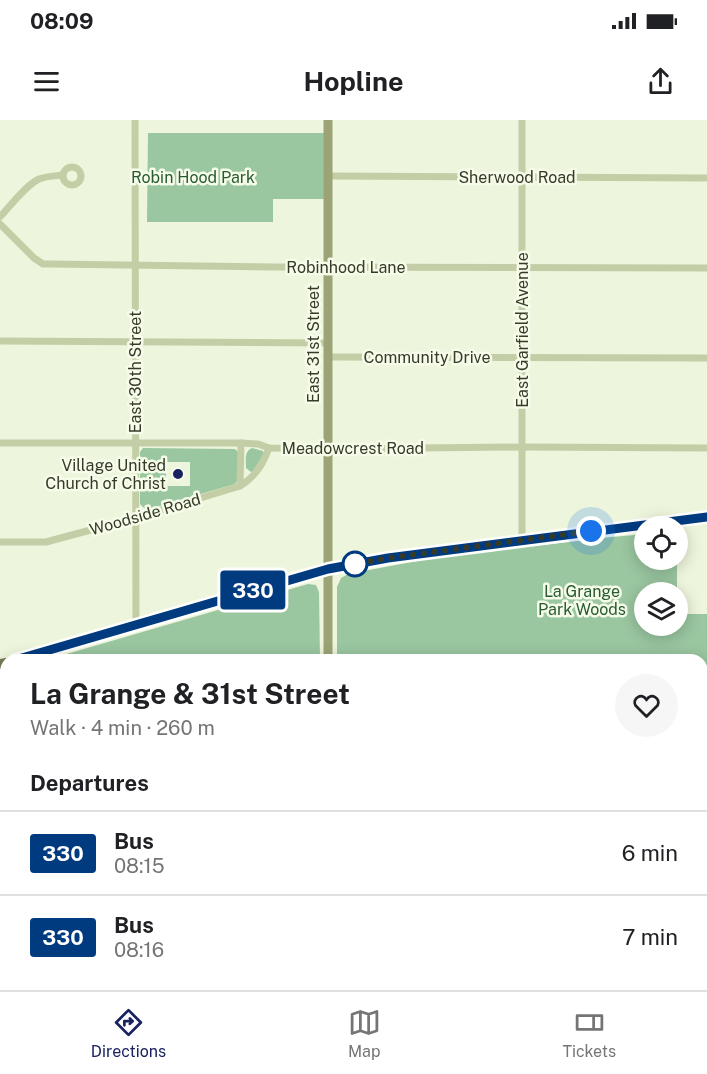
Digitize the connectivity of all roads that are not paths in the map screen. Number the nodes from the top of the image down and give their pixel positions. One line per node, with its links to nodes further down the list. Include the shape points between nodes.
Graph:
1 (135, 120): 10 (street, East 30th Street)
2 (328, 120): 5 (main road, East 31st Street)
3 (522, 120): 6 (street, East Garfield Avenue)
4 (63, 176): 8 (street, via 47,177 31,185)
5 (328, 176): 6 (street, Sherwood Road); 11 (main road, East 31st Street)
6 (522, 177): 7 (street, Sherwood Road); 12 (street, East Garfield Avenue)
7 (707, 178)
8 (0, 217)
9 (0, 224): 10 (street, Robinhood Lane, via 43,264)
10 (134, 266): 11 (street, Robinhood Lane); 15 (street, East 30th Street)
11 (327, 267): 12 (street, Robinhood Lane); 16 (main road, East 31st Street)
12 (521, 268): 13 (street, Robinhood Lane); 18 (street, East Garfield Avenue)
13 (707, 268)
14 (0, 340): 15 (street)
15 (135, 342): 16 (street); 21 (street, East 30th Street)
16 (328, 344): 17 (main road, East 31st Street)
17 (328, 357): 18 (street, Community Drive); 26 (main road, East 31st Street)
18 (522, 358): 19 (street, Community Drive); 23 (street, East Garfield Avenue)
19 (707, 358)
20 (0, 443): 21 (street, Meadowcrest Road)
21 (135, 443): 22 (street, Meadowcrest Road); 29 (street, East 30th Street)
22 (241, 443): 24 (street, Meadowcrest Road); 27 (street)
23 (522, 447): 25 (street, Meadowcrest Road); 26 (street, Meadowcrest Road); 30 (street, East Garfield Avenue)
24 (269, 448): 26 (street, Meadowcrest Road); 27 (street, Woodside Road, via 258,471)
25 (707, 448)
26 (328, 449): 32 (main road, East 31st Street)
27 (240, 486): 29 (street, Woodside Road)
28 (707, 517): 30 (main road)
29 (135, 518): 31 (street, Woodside Road, via 46,542); 33 (street, East 30th Street)
30 (522, 540): 32 (main road)
31 (0, 542)
32 (328, 569): 33 (main road); 35 (main road, East 31st Street)
33 (136, 624): 34 (main road)
34 (34, 654)
35 (328, 654)

